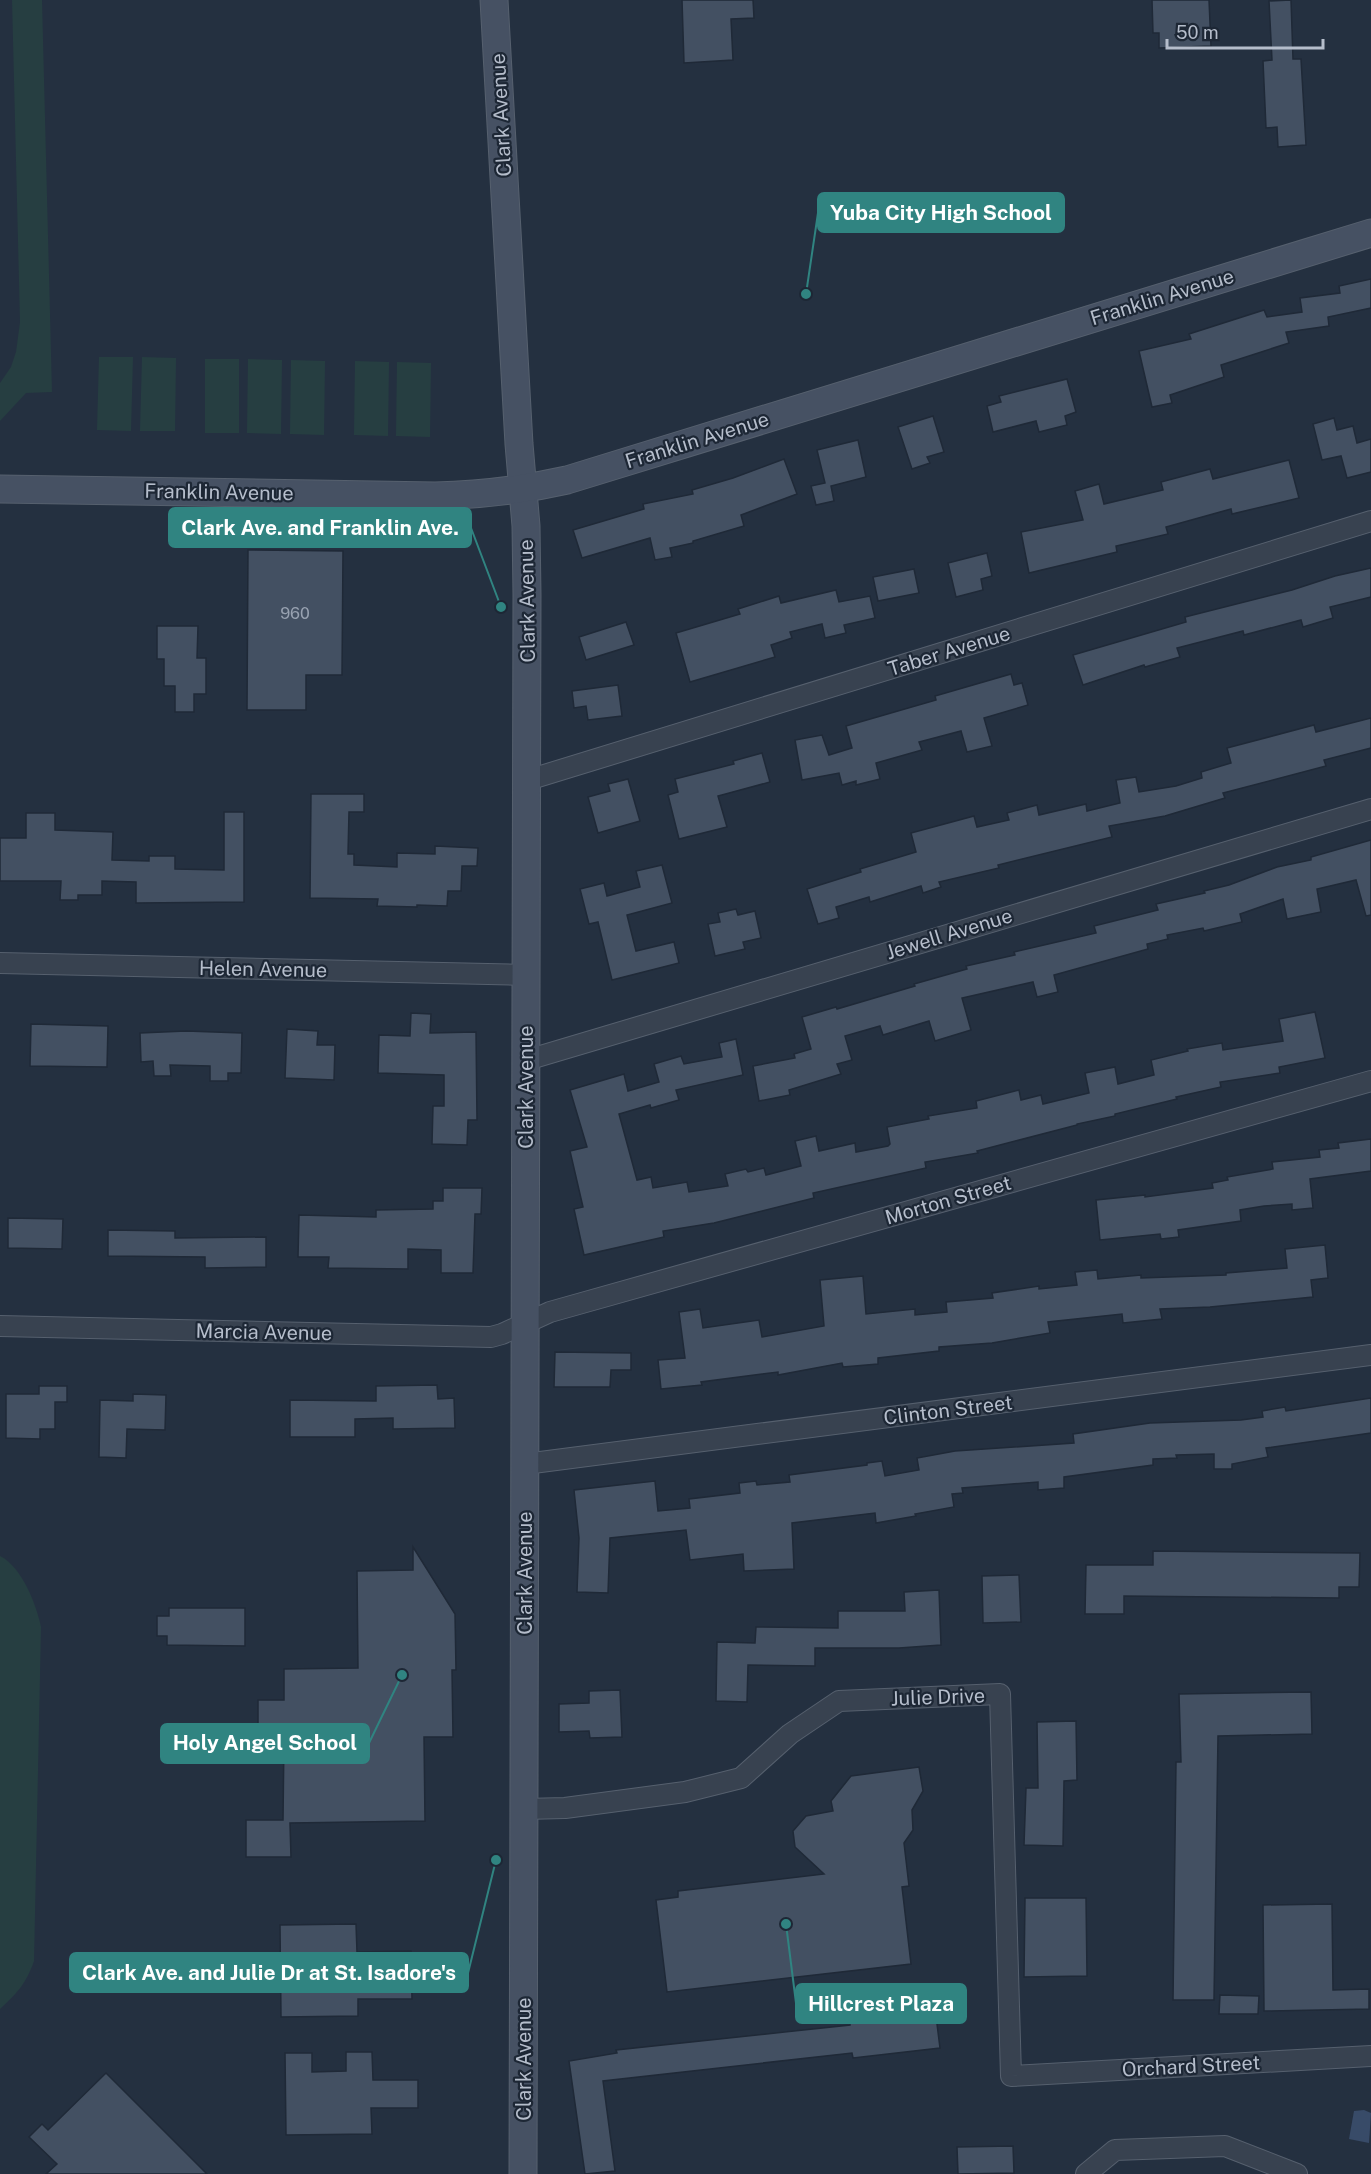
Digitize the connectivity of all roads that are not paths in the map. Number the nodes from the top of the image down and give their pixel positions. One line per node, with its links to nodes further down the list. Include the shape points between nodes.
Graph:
1 (494, 0): 4 (street, Clark Avenue)
2 (1371, 233): 4 (street, Franklin Avenue, via 567,480)
3 (0, 489): 4 (street, Franklin Avenue, via 435,496)
4 (522, 489): 6 (street, Clark Avenue)
5 (1371, 521): 6 (street, Taber Avenue)
6 (528, 780): 9 (street, Clark Avenue)
7 (1371, 809): 10 (street, Jewell Avenue)
8 (0, 963): 9 (street, Helen Avenue)
9 (527, 975): 10 (street, Clark Avenue)
10 (527, 1060): 12 (street, Clark Avenue)
11 (1371, 1081): 12 (street, Morton Street, via 550,1312)
12 (525, 1323): 13 (street, Marcia Avenue, via 502,1334 482,1337); 15 (street, Clark Avenue)
13 (0, 1326)
14 (1371, 1355): 15 (street, Clinton Street)
15 (525, 1464): 16 (street, Clark Avenue)
16 (524, 1809): 18 (street, Julie Drive, via 565,1808 684,1792 741,1778 790,1734 840,1701 1000,1694); 19 (street, Clark Avenue)
17 (1371, 2056): 18 (street, Orchard Street)
18 (1011, 2076)
19 (523, 2174)
20 (1086, 2174): 21 (street, via 1115,2150 1225,2146)
21 (1297, 2174)

